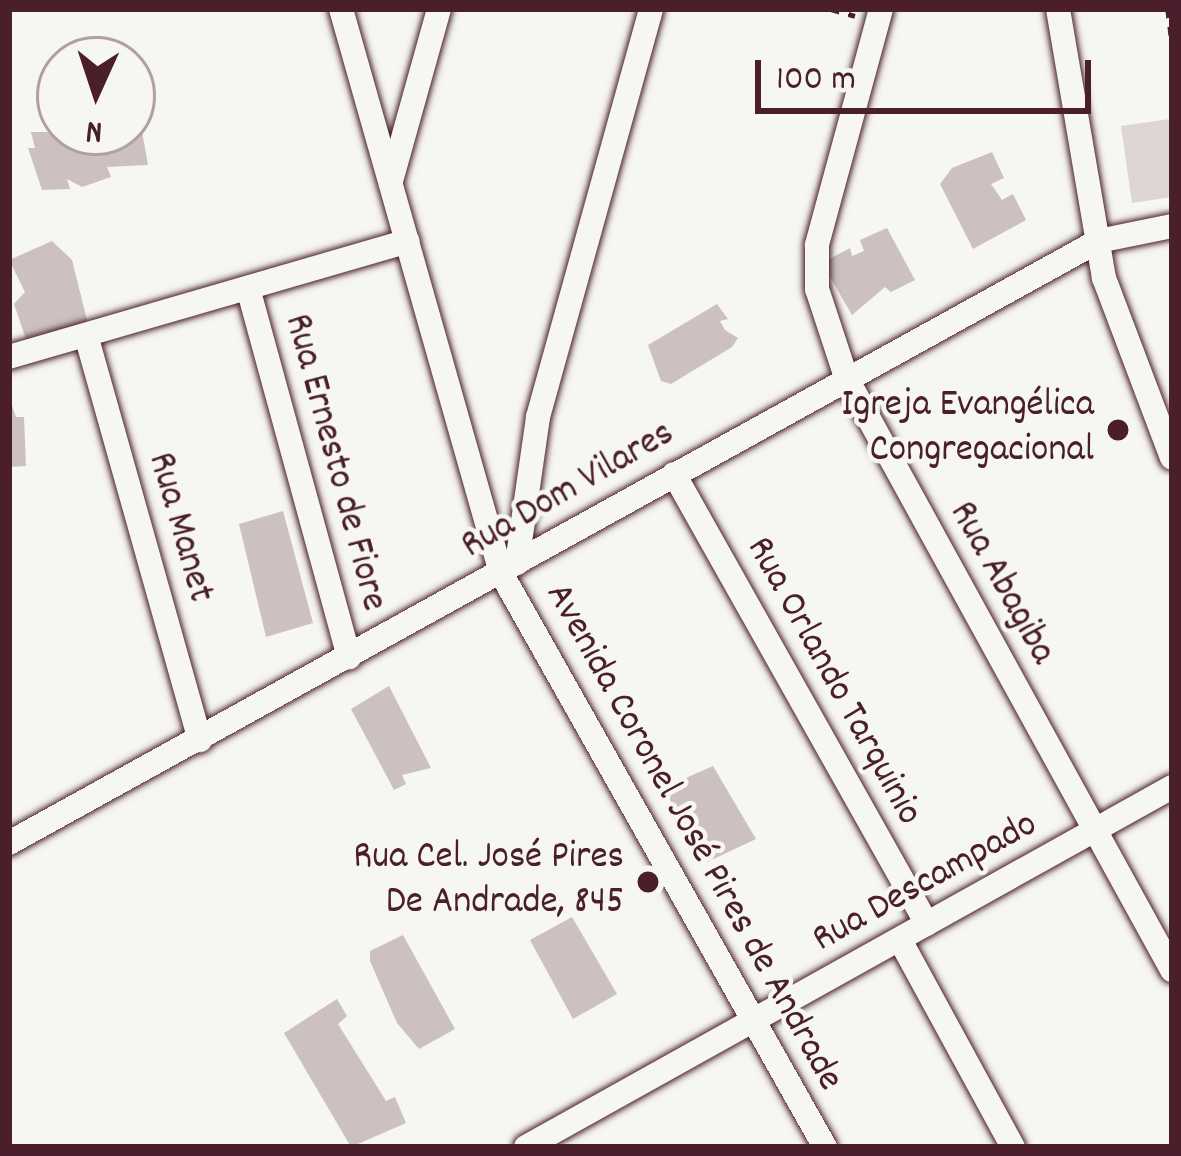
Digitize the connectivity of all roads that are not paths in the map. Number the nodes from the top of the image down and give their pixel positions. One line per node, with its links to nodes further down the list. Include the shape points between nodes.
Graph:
1 (341, 9): 6 (street, Avenida Coronel José Pires de Andrade)
2 (439, 9): 6 (street)
3 (651, 9): 16 (street, via 538,417)
4 (881, 9): 13 (street, Rua Abagiba, via 817,245 818,289)
5 (1058, 9): 9 (street)
6 (390, 184): 8 (street, Avenida Coronel José Pires de Andrade)
7 (1172, 226): 9 (street, Rua Dom Vilares)
8 (407, 241): 10 (street); 16 (street, Avenida Coronel José Pires de Andrade)
9 (1098, 241): 13 (street, Rua Dom Vilares); 14 (street, via 1113,315)
10 (248, 288): 11 (street); 17 (street, Rua Ernesto de Fiore)
11 (86, 335): 12 (street); 18 (street, Rua Manet)
12 (9, 357)
13 (846, 377): 15 (street, Rua Dom Vilares); 20 (street, Rua Abagiba)
14 (1172, 458)
15 (674, 474): 16 (street, Rua Dom Vilares); 22 (street, Rua Orlando Tarquinio)
16 (509, 568): 17 (street, Rua Dom Vilares); 25 (street, Avenida Coronel José Pires de Andrade)
17 (349, 657): 18 (street, Rua Dom Vilares)
18 (200, 740): 21 (street, Rua Dom Vilares)
19 (1172, 787): 20 (street, Rua Descampado)
20 (1094, 831): 22 (street, Rua Descampado); 24 (street, Rua Abagiba)
21 (9, 843)
22 (927, 924): 23 (street, Rua Descampado)
23 (900, 940): 25 (street, Rua Descampado); 28 (street)
24 (1172, 970)
25 (756, 1018): 26 (street, Rua Descampado); 27 (street, Avenida Coronel José Pires de Andrade)
26 (526, 1147)
27 (825, 1147)
28 (1013, 1147)

